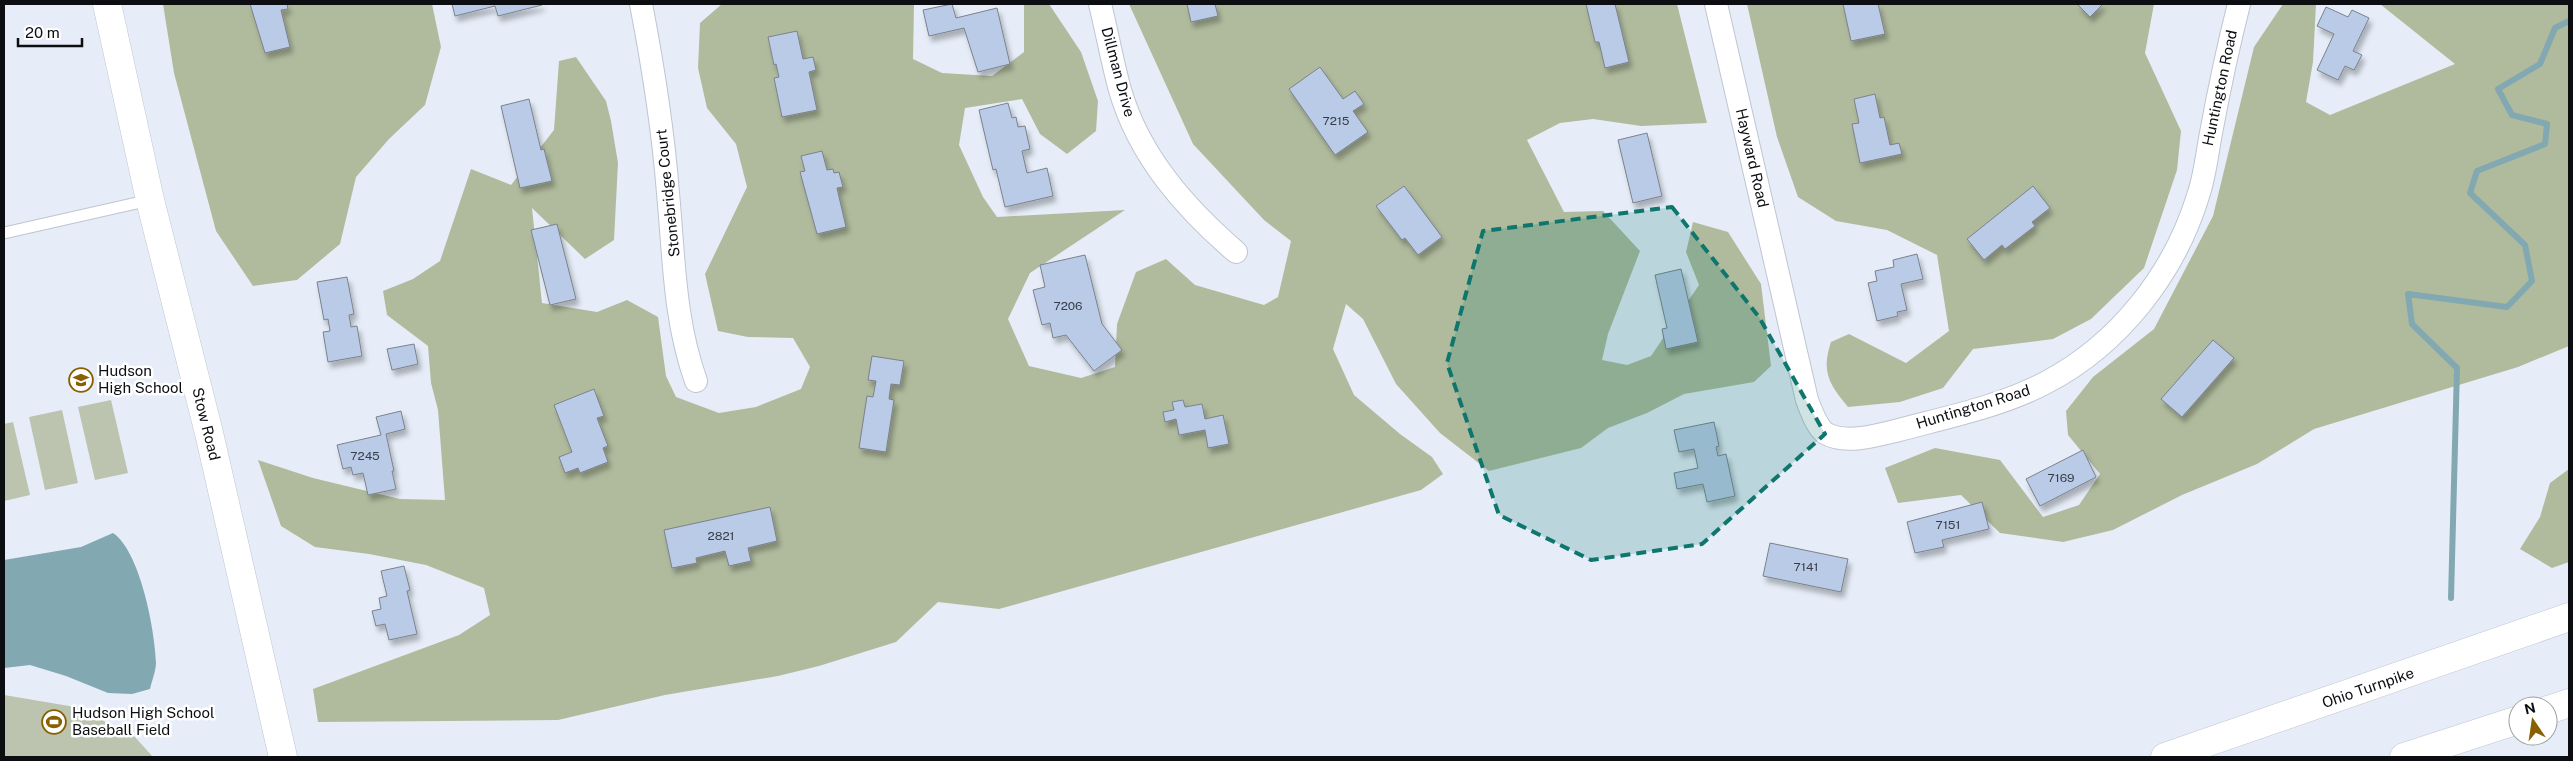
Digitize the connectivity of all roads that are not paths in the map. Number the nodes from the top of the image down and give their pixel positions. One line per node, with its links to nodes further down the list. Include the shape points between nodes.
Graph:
1 (107, 4): 6 (main road, Stow Road)
2 (641, 4): 10 (street, Stonebridge Court, via 665,156 678,317 684,350)
3 (1100, 4): 8 (street, Dillman Drive, via 1120,90 1146,150 1162,177)
4 (1716, 4): 9 (street, Hayward Road)
5 (2239, 4): 9 (street, Huntington Road, via 2199,195 2185,232 2136,310 2112,336 2078,363 2046,383 1993,404 1865,438 1840,437 1825,433 1807,400)
6 (150, 200): 7 (lane); 13 (main road, Stow Road, via 209,433)
7 (4, 233)
8 (1236, 252)
9 (1788, 312)
10 (696, 381)
11 (2569, 616): 14 (main road, Ohio Turnpike)
12 (2508, 723): 15 (main road)
13 (283, 757)
14 (2165, 757)
15 (2404, 757)

